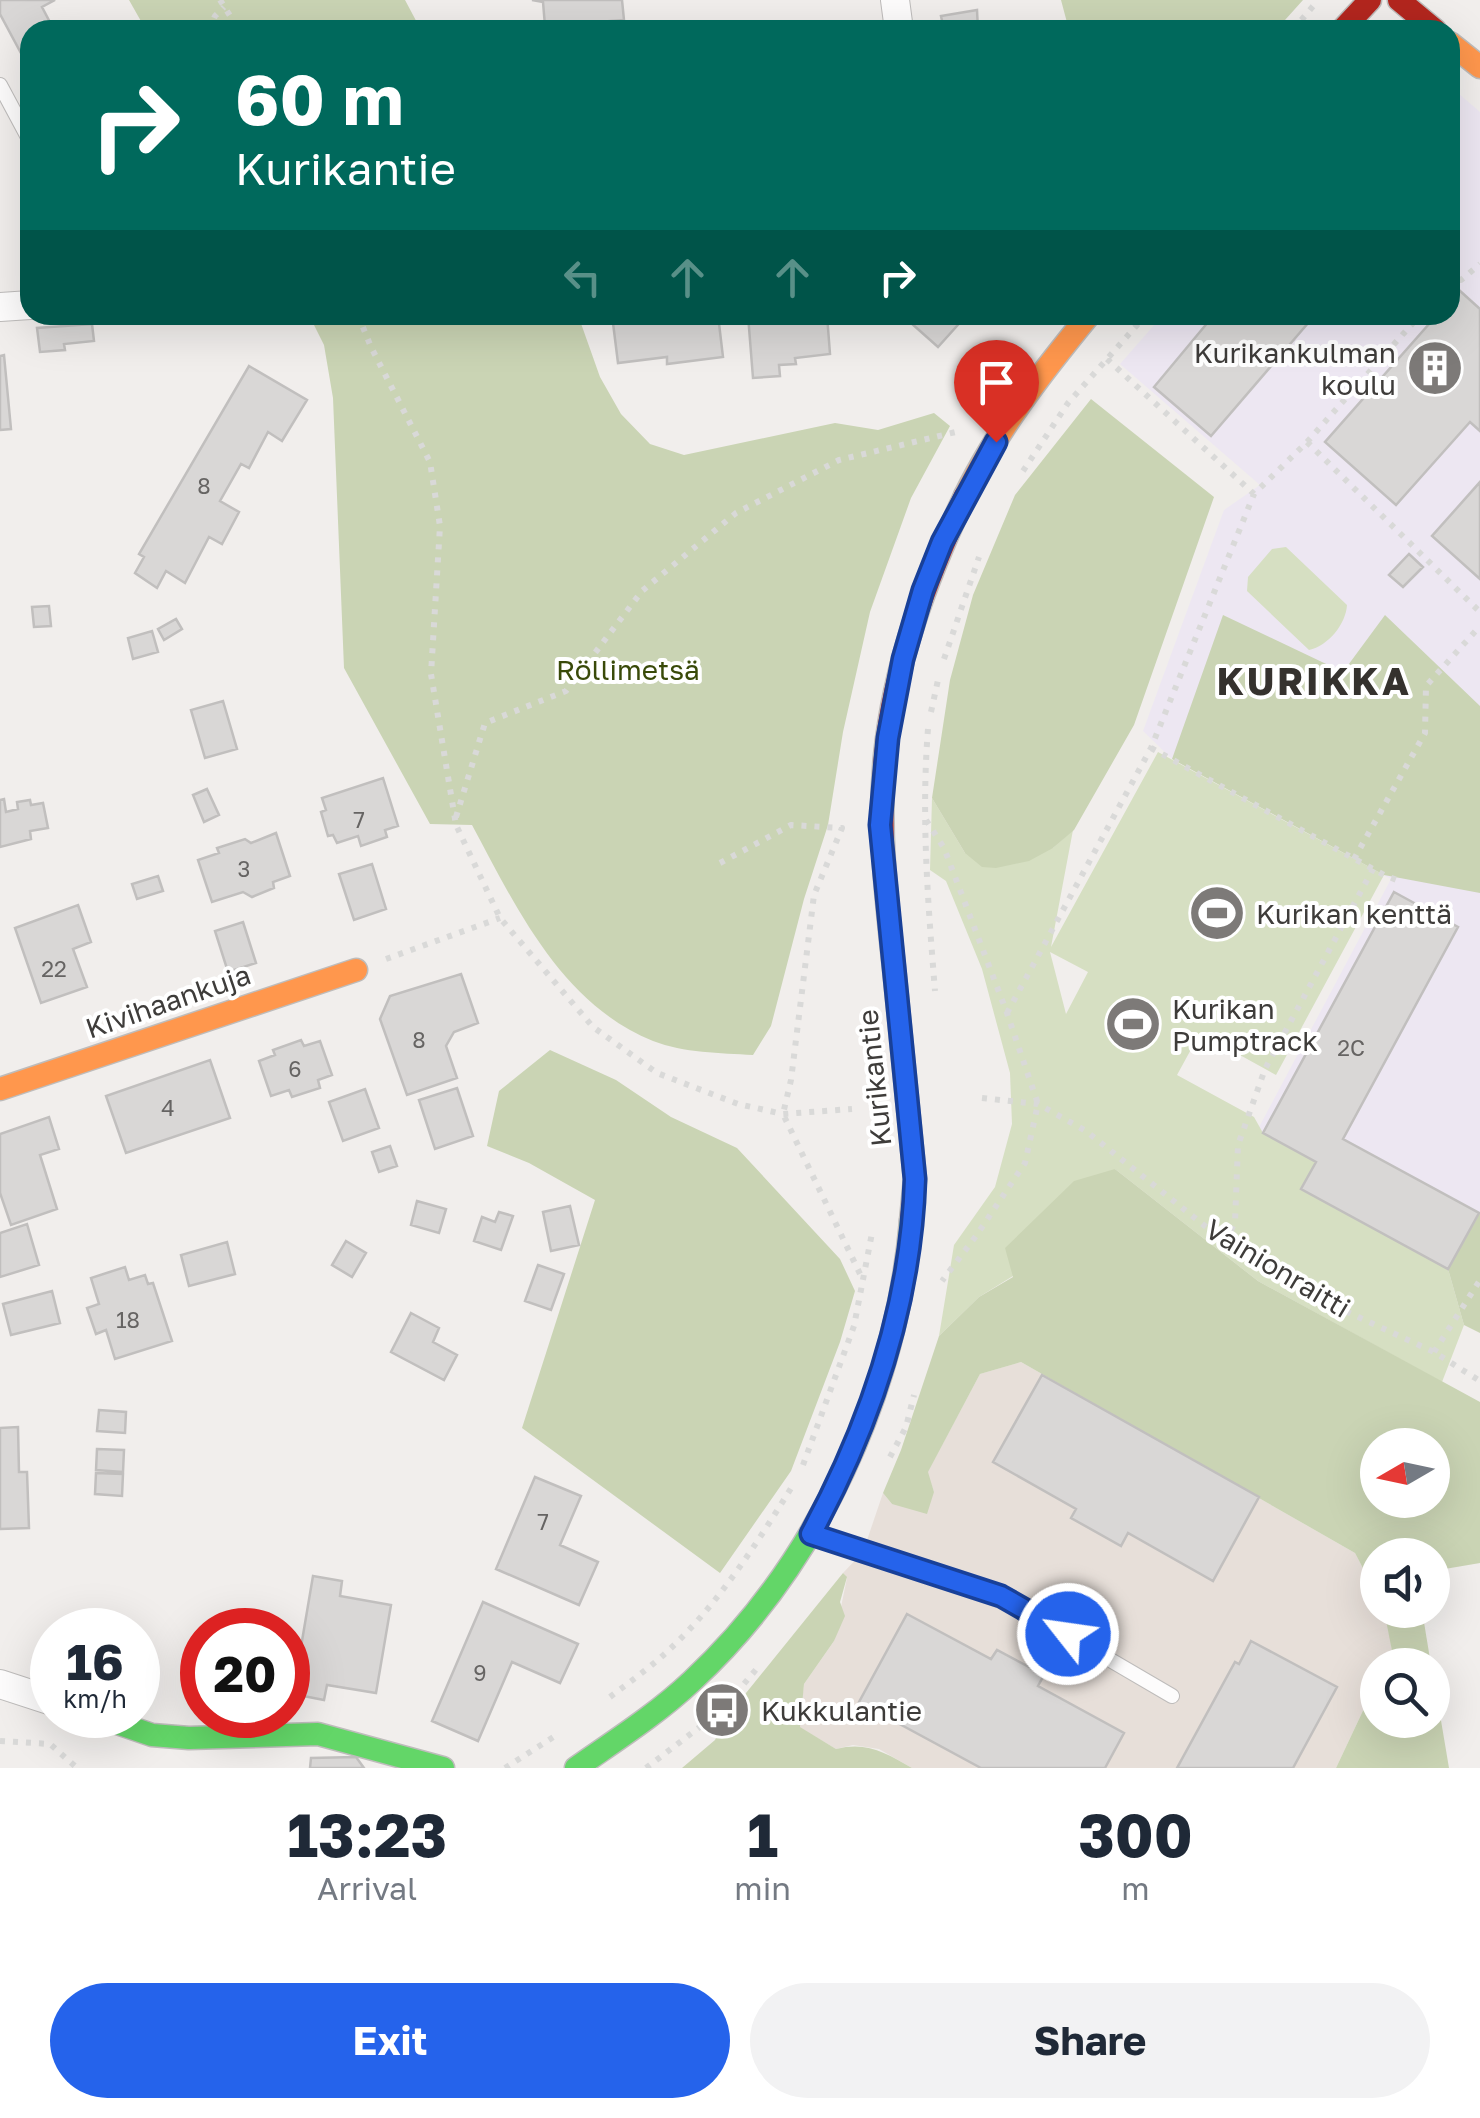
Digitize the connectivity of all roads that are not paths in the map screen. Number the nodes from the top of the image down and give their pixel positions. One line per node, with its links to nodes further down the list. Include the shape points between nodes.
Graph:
1 (1370, 0): 3 (main road)
2 (1400, 0): 4 (main road)
3 (1351, 20)
4 (1423, 20)
5 (1460, 50): 6 (main road)
6 (1480, 67)
7 (0, 85): 8 (lane)
8 (20, 122)
9 (1071, 325): 12 (main road, Kurikantie, via 942,542 898,682 880,825 915,1179 913,1227 882,1369 846,1471)
10 (356, 970): 11 (main road, Kivihaankuja)
11 (0, 1089)
12 (811, 1534): 15 (lane, via 1001,1596); 18 (main road, Kurikantie, via 696,1678)
13 (0, 1684): 14 (street)
14 (30, 1694)
15 (1172, 1696)
16 (160, 1736): 17 (main road, via 318,1734)
17 (443, 1768)
18 (576, 1768)

